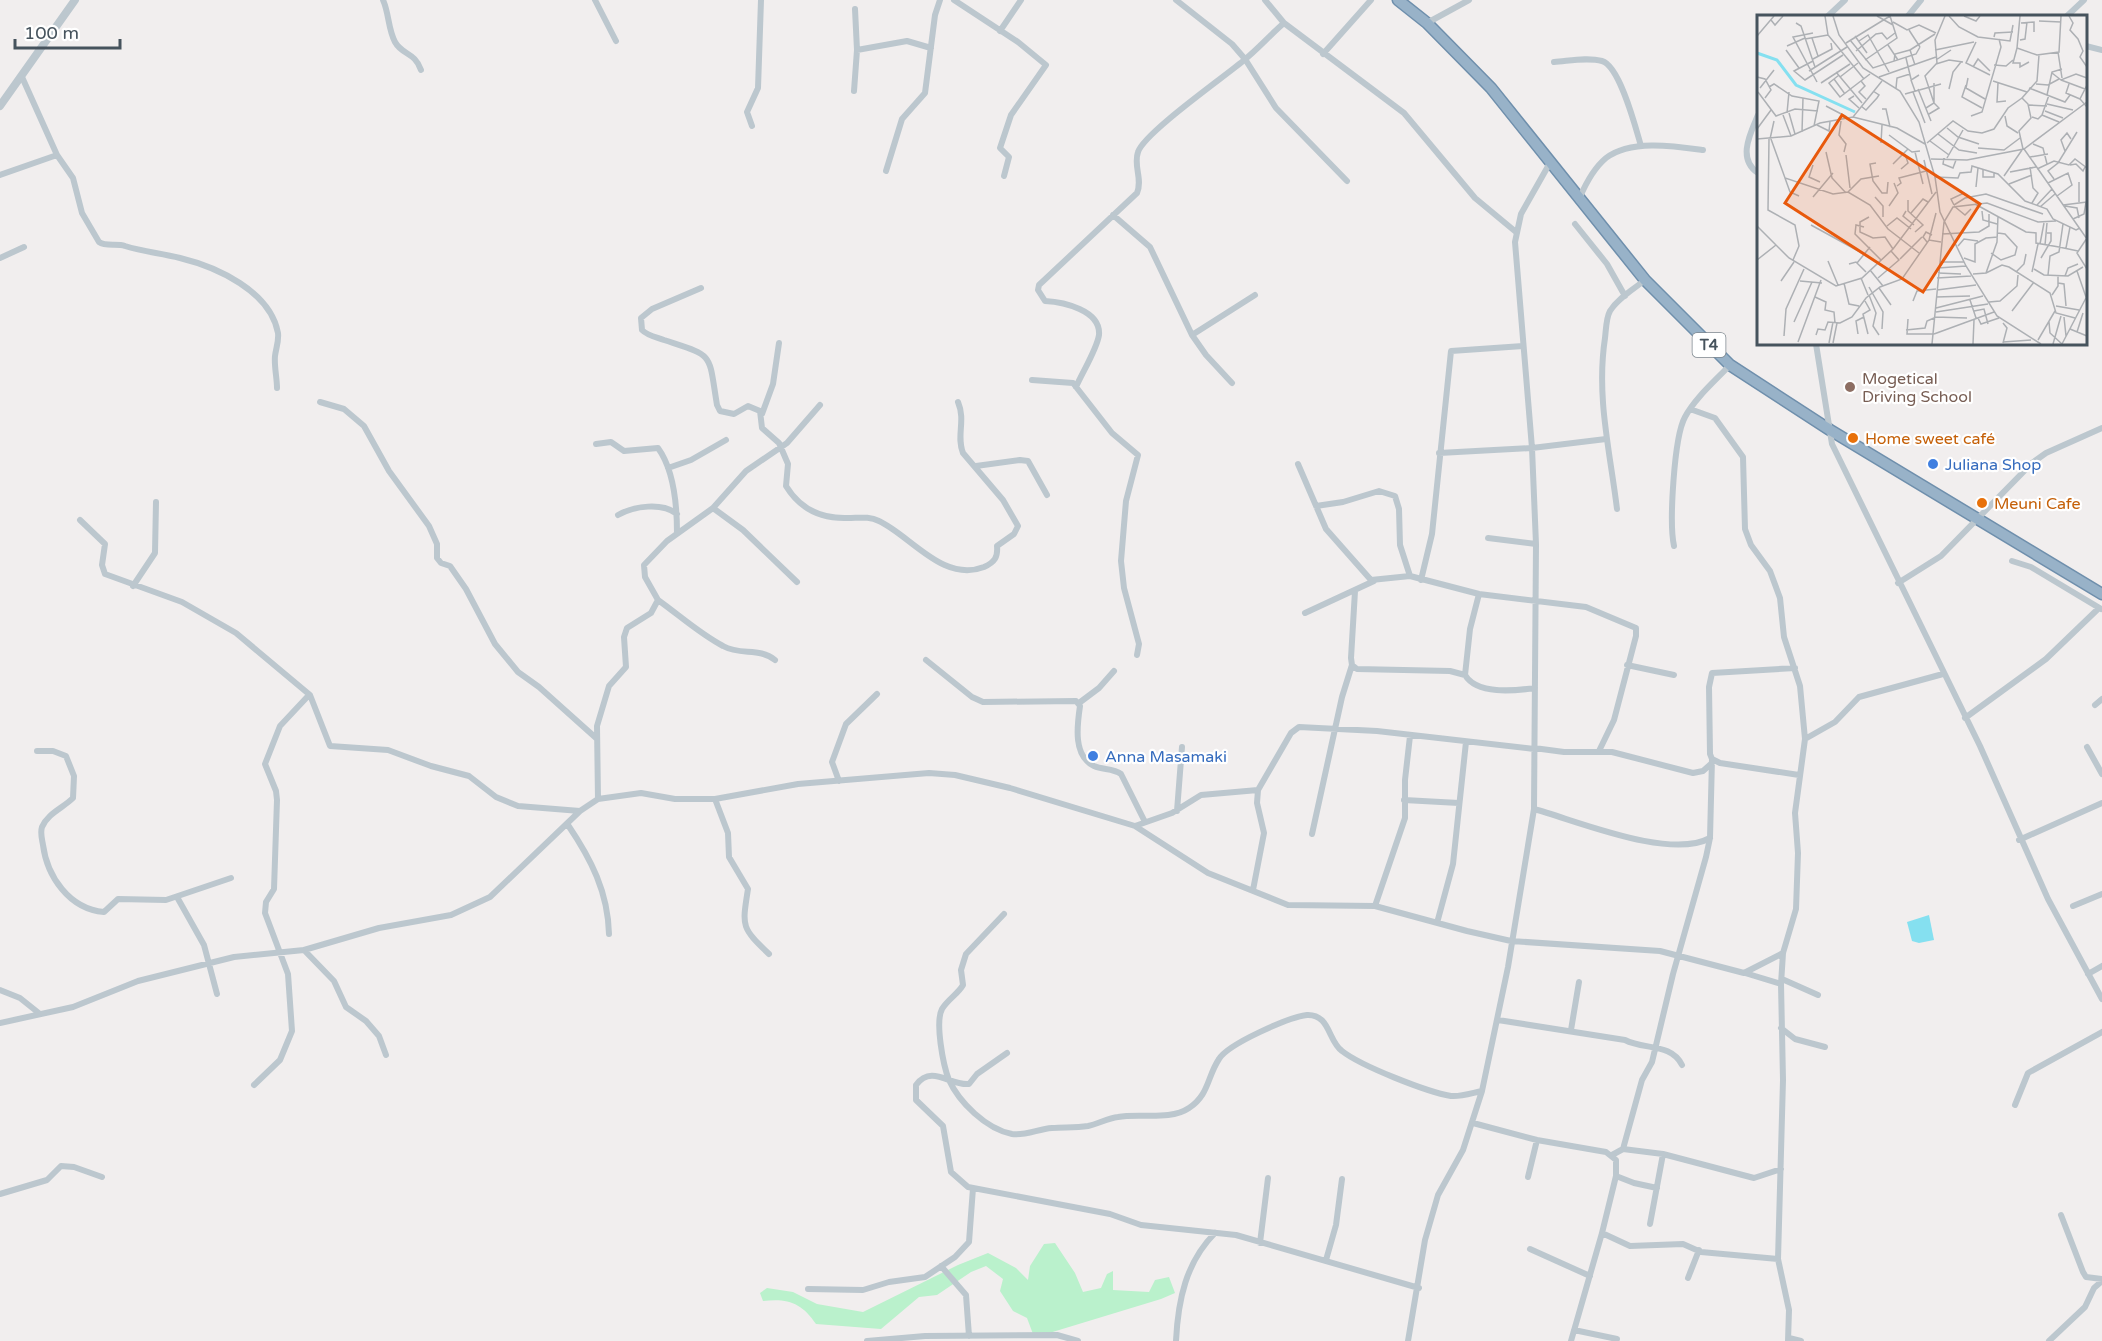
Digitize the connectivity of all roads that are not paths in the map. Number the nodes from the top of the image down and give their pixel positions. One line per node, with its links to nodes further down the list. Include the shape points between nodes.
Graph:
1 (75, 0): 32 (street)
2 (383, 0): 31 (street, via 394,40 414,56)
3 (595, 0): 23 (street)
4 (761, 0): 36 (street, via 758,88 747,112)
5 (940, 0): 25 (street)
6 (954, 0): 22 (street)
7 (1021, 0): 22 (street)
8 (1176, 0): 29 (street)
9 (1265, 0): 21 (street)
10 (1371, 0): 28 (street)
11 (1398, 0): 20 (highway, T4)
12 (1469, 0): 20 (street)
13 (1845, 0): 17 (street)
14 (1921, 0): 18 (street)
15 (2084, 0): 19 (street)
16 (855, 9): 26 (street)
17 (1829, 15)
18 (1909, 15)
19 (2068, 15)
20 (1426, 22): 40 (highway, T4, via 1491,88)
21 (1284, 23): 28 (street); 29 (street)
22 (1000, 31): 44 (street, via 1046,65 1007,124 1000,148 1009,157)
23 (616, 41)
24 (2087, 47): 27 (street)
25 (931, 48): 26 (street, via 907,41); 41 (street, via 925,96 902,119)
26 (857, 50): 33 (street)
27 (2102, 51)
28 (1323, 54): 49 (street, via 1404,113 1475,198)
29 (1245, 59): 45 (street, via 1276,108); 47 (street, via 1176,113 1142,146 1137,156 1141,185)
30 (1554, 62): 37 (street, via 1588,60 1609,66 1626,97)
31 (421, 70)
32 (22, 78): 34 (street); 39 (street)
33 (854, 92)
34 (0, 106)
35 (1757, 117): 42 (street, via 1746,159)
36 (753, 126)
37 (1641, 146): 38 (street); 46 (street, via 1605,159 1589,177)
38 (1703, 150)
39 (57, 155): 43 (street); 64 (street, via 68,168 82,213 100,244 178,257 224,275 260,299 278,333)
40 (1551, 160): 46 (highway, T4); 49 (street, via 1521,214)
41 (886, 171)
42 (1757, 172)
43 (0, 175)
44 (1004, 176)
45 (1347, 181)
46 (1580, 197): 52 (highway, T4)
47 (1113, 215): 56 (street, via 1150,247); 63 (street, via 1039,285 1045,301 1080,309 1099,328 1098,339)
48 (1575, 224): 55 (street, via 1607,264)
49 (1516, 232): 59 (street)
50 (24, 247): 51 (street)
51 (0, 258)
52 (1645, 280): 55 (street); 60 (highway, T4)
53 (701, 288): 69 (street, via 652,309 641,318 642,330 703,354 710,364 720,411 734,414 748,406)
54 (1255, 295): 56 (street)
55 (1625, 296): 72 (street, via 1610,312 1603,348 1600,388)
56 (1192, 335): 62 (street)
57 (779, 343): 69 (street, via 773,384)
58 (1816, 345): 71 (street)
59 (1523, 346): 76 (street); 77 (street, via 1451,351)
60 (1731, 365): 68 (street); 71 (highway, T4)
61 (1032, 380): 63 (street, via 1067,381)
62 (1232, 383)
63 (1076, 387): 108 (street, via 1112,433 1134,450 1139,459 1126,501 1121,561 1140,647)
64 (277, 388)
65 (320, 402): 127 (street, via 344,409 364,426 386,466 429,526 437,544 437,558 450,566 466,589 495,644 518,672)
66 (958, 402): 79 (street, via 963,417 960,446)
67 (820, 405): 75 (street)
68 (1690, 409): 93 (street, via 1680,428 1671,511); 113 (street, via 1715,418 1743,457 1744,529 1770,572 1780,598 1784,637)
69 (762, 414): 75 (street, via 762,428)
70 (2102, 428): 88 (street, via 2032,463)
71 (1830, 430): 88 (highway, T4); 99 (street, via 1832,444)
72 (1606, 439): 76 (street); 85 (street)
73 (726, 440): 80 (street)
74 (596, 444): 80 (street, via 611,442 628,452 656,447)
75 (782, 448): 79 (street, via 788,464 786,486 809,510 827,517 876,519 938,562 970,570 992,562 998,553 997,546 1014,534 1018,526 1014,515); 84 (street, via 746,471)
76 (1532, 448): 77 (street); 92 (street)
77 (1439, 453): 96 (street, via 1432,534)
78 (1298, 464): 83 (street)
79 (976, 466): 81 (street, via 1028,462)
80 (668, 468): 87 (street)
81 (1047, 495)
82 (156, 502): 100 (street, via 154,554)
83 (1316, 506): 95 (street, via 1379,491 1395,496 1400,545); 97 (street, via 1326,529)
84 (713, 508): 90 (street); 98 (street, via 743,530)
85 (1617, 509)
86 (618, 515): 87 (street, via 634,509 663,508)
87 (677, 515): 90 (street)
88 (1979, 519): 99 (street, via 1931,565); 103 (highway, T4)
89 (80, 520): 100 (street, via 105,544 105,574)
90 (677, 533): 104 (street, via 644,565 645,577)
91 (1488, 538): 92 (street)
92 (1536, 544): 105 (street)
93 (1674, 546)
94 (2012, 561): 106 (street, via 2031,567)
95 (1410, 576): 96 (street); 97 (street)
96 (1421, 580): 102 (street)
97 (1374, 581): 101 (street)
98 (797, 582)
99 (1898, 583): 115 (street)
100 (133, 586): 119 (street, via 207,615 236,633)
101 (1355, 591): 107 (street); 112 (street)
102 (1479, 594): 105 (street); 116 (street)
103 (2102, 594)
104 (658, 600): 109 (street, via 723,646 744,652 762,651); 127 (street, via 651,613 627,628 627,664 609,686)
105 (1536, 602): 111 (street, via 1586,607 1634,626 1637,632); 118 (street)
106 (2101, 608): 124 (street, via 2046,659)
107 (1305, 613)
108 (1137, 655)
109 (775, 660)
110 (926, 660): 122 (street, via 983,702)
111 (1627, 664): 117 (street); 134 (street, via 1614,720)
112 (1352, 665): 116 (street, via 1368,671 1404,669); 125 (street)
113 (1795, 668): 128 (street); 135 (street, via 1712,673)
114 (1114, 671): 122 (street)
115 (1943, 674): 124 (street); 128 (street, via 1859,697 1835,722)
116 (1465, 675): 118 (street, via 1479,687)
117 (1674, 675)
118 (1535, 688): 132 (street)
119 (309, 694): 146 (street, via 327,742 334,749 388,750 469,776 496,797 518,806); 165 (street, via 280,726 265,764 277,801 274,889 265,913)
120 (877, 694): 138 (street, via 846,724 832,762)
121 (2102, 699): 123 (street)
122 (1079, 703): 148 (street, via 1078,745 1084,759 1121,774)
123 (2095, 705)
124 (1965, 718): 153 (street)
125 (1336, 728): 126 (street); 139 (street, via 1299,727); 151 (street)
126 (1410, 736): 129 (street); 142 (street)
127 (596, 738): 140 (street)
128 (1805, 739): 137 (street)
129 (1466, 742): 132 (street); 143 (street)
130 (1182, 747): 147 (street)
131 (2087, 747): 136 (street)
132 (1534, 749): 134 (street); 145 (street)
133 (37, 751): 157 (street, via 66,756 74,776 73,798 48,818 41,831 49,870 60,888 82,905 102,913 118,899 156,901)
134 (1599, 752): 135 (street, via 1693,772 1703,771)
135 (1712, 761): 137 (street); 152 (street)
136 (2102, 774)
137 (1798, 775): 166 (street, via 1796,909)
138 (838, 781): 141 (street, via 798,784); 150 (street, via 929,772 955,775)
139 (1258, 790): 147 (street, via 1201,795); 155 (street, via 1264,833)
140 (598, 799): 141 (street, via 641,793); 146 (street)
141 (715, 800): 167 (street, via 728,833 729,857 748,889 743,918 746,930)
142 (1404, 800): 143 (street); 158 (street, via 1401,834)
143 (1459, 803): 161 (street, via 1453,864)
144 (2102, 803): 153 (street)
145 (1534, 809): 152 (street, via 1629,838 1690,846); 163 (street)
146 (580, 811): 149 (street)
147 (1177, 811): 148 (street)
148 (1145, 822): 150 (street)
149 (568, 825): 162 (street, via 602,888); 164 (street, via 481,902 437,919 379,928)
150 (1135, 826): 155 (street, via 1208,873)
151 (1312, 834)
152 (1710, 838): 168 (street)
153 (2019, 840): 172 (street)
154 (231, 878): 157 (street)
155 (1253, 890): 158 (street, via 1278,902 1302,907)
156 (2102, 894): 159 (street)
157 (177, 897): 169 (street, via 201,938)
158 (1375, 906): 161 (street)
159 (2073, 906)
160 (1004, 914): 190 (street, via 966,954 961,970 963,985 940,1012)
161 (1437, 922): 163 (street)
162 (609, 934)
163 (1511, 940): 168 (street); 180 (street)
164 (304, 950): 165 (street); 188 (street, via 334,981 346,1007 379,1036)
165 (281, 952): 169 (street, via 259,952); 191 (street, via 288,974 292,1031 280,1060)
166 (1783, 953): 171 (street); 174 (street)
167 (769, 954)
168 (1680, 955): 171 (street); 186 (street)
169 (209, 963): 176 (street); 179 (street, via 138,981 73,1007)
170 (2102, 966): 172 (street)
171 (1744, 973): 174 (street)
172 (2088, 974): 178 (street)
173 (1579, 982): 183 (street)
174 (1781, 982): 177 (street); 182 (street)
175 (0, 990): 179 (street, via 20,998)
176 (217, 993)
177 (1818, 995)
178 (2102, 999)
179 (40, 1014): 181 (street)
180 (1498, 1020): 183 (street); 192 (street)
181 (0, 1023)
182 (1781, 1028): 185 (street, via 1795,1039); 199 (street)
183 (1571, 1030): 186 (street)
184 (2102, 1032): 193 (street, via 2028,1073)
185 (1826, 1047)
186 (1655, 1048): 189 (street, via 1670,1051); 196 (street)
187 (1006, 1053): 190 (street, via 969,1084)
188 (386, 1055)
189 (1682, 1065)
190 (948, 1078): 192 (street, via 966,1107 1011,1134 1072,1129 1117,1117 1176,1113 1202,1098 1224,1054 1250,1038 1310,1015 1321,1019 1341,1051 1367,1067 1450,1095); 205 (street, via 923,1078 916,1085 916,1100 945,1130 951,1172)
191 (254, 1085)
192 (1482, 1090): 194 (street)
193 (2014, 1105)
194 (1473, 1123): 195 (street); 221 (street, via 1438,1195 1425,1240)
195 (1537, 1140): 198 (street); 202 (street)
196 (1623, 1149): 197 (street); 198 (street)
197 (1663, 1154): 199 (street, via 1754,1178); 206 (street)
198 (1612, 1155): 200 (street, via 1617,1165)
199 (1781, 1169): 215 (street)
200 (1616, 1176): 206 (street); 211 (street)
201 (102, 1177): 207 (street, via 61,1166 47,1180)
202 (1528, 1177)
203 (1268, 1178): 212 (street)
204 (1342, 1179): 216 (street, via 1336,1225)
205 (973, 1188): 210 (street, via 1110,1214 1142,1225); 217 (street, via 969,1242 962,1252)
206 (1657, 1188): 209 (street)
207 (0, 1194)
208 (2061, 1215): 220 (street, via 2083,1272)
209 (1650, 1224)
210 (1215, 1233): 212 (street); 229 (street, via 1194,1257 1188,1272)
211 (1602, 1233): 214 (street, via 1630,1246 1683,1244); 218 (street)
212 (1260, 1243): 216 (street)
213 (1530, 1249): 218 (street)
214 (1699, 1250): 215 (street); 219 (street)
215 (1778, 1259): 225 (street, via 1787,1296)
216 (1326, 1260): 221 (street)
217 (941, 1266): 222 (street, via 925,1277 863,1290); 224 (street, via 966,1295)
218 (1590, 1275): 223 (street)
219 (1688, 1278)
220 (2102, 1280): 233 (street, via 2085,1307)
221 (1419, 1288): 230 (street)
222 (808, 1289)
223 (1574, 1330): 226 (street); 231 (street)
224 (969, 1336): 227 (street); 228 (street, via 1057,1335)
225 (1788, 1339): 232 (street)
226 (1617, 1340)
227 (867, 1341)
228 (1078, 1341)
229 (1176, 1341)
230 (1408, 1341)
231 (1571, 1341)
232 (1801, 1341)
233 (2049, 1341)

